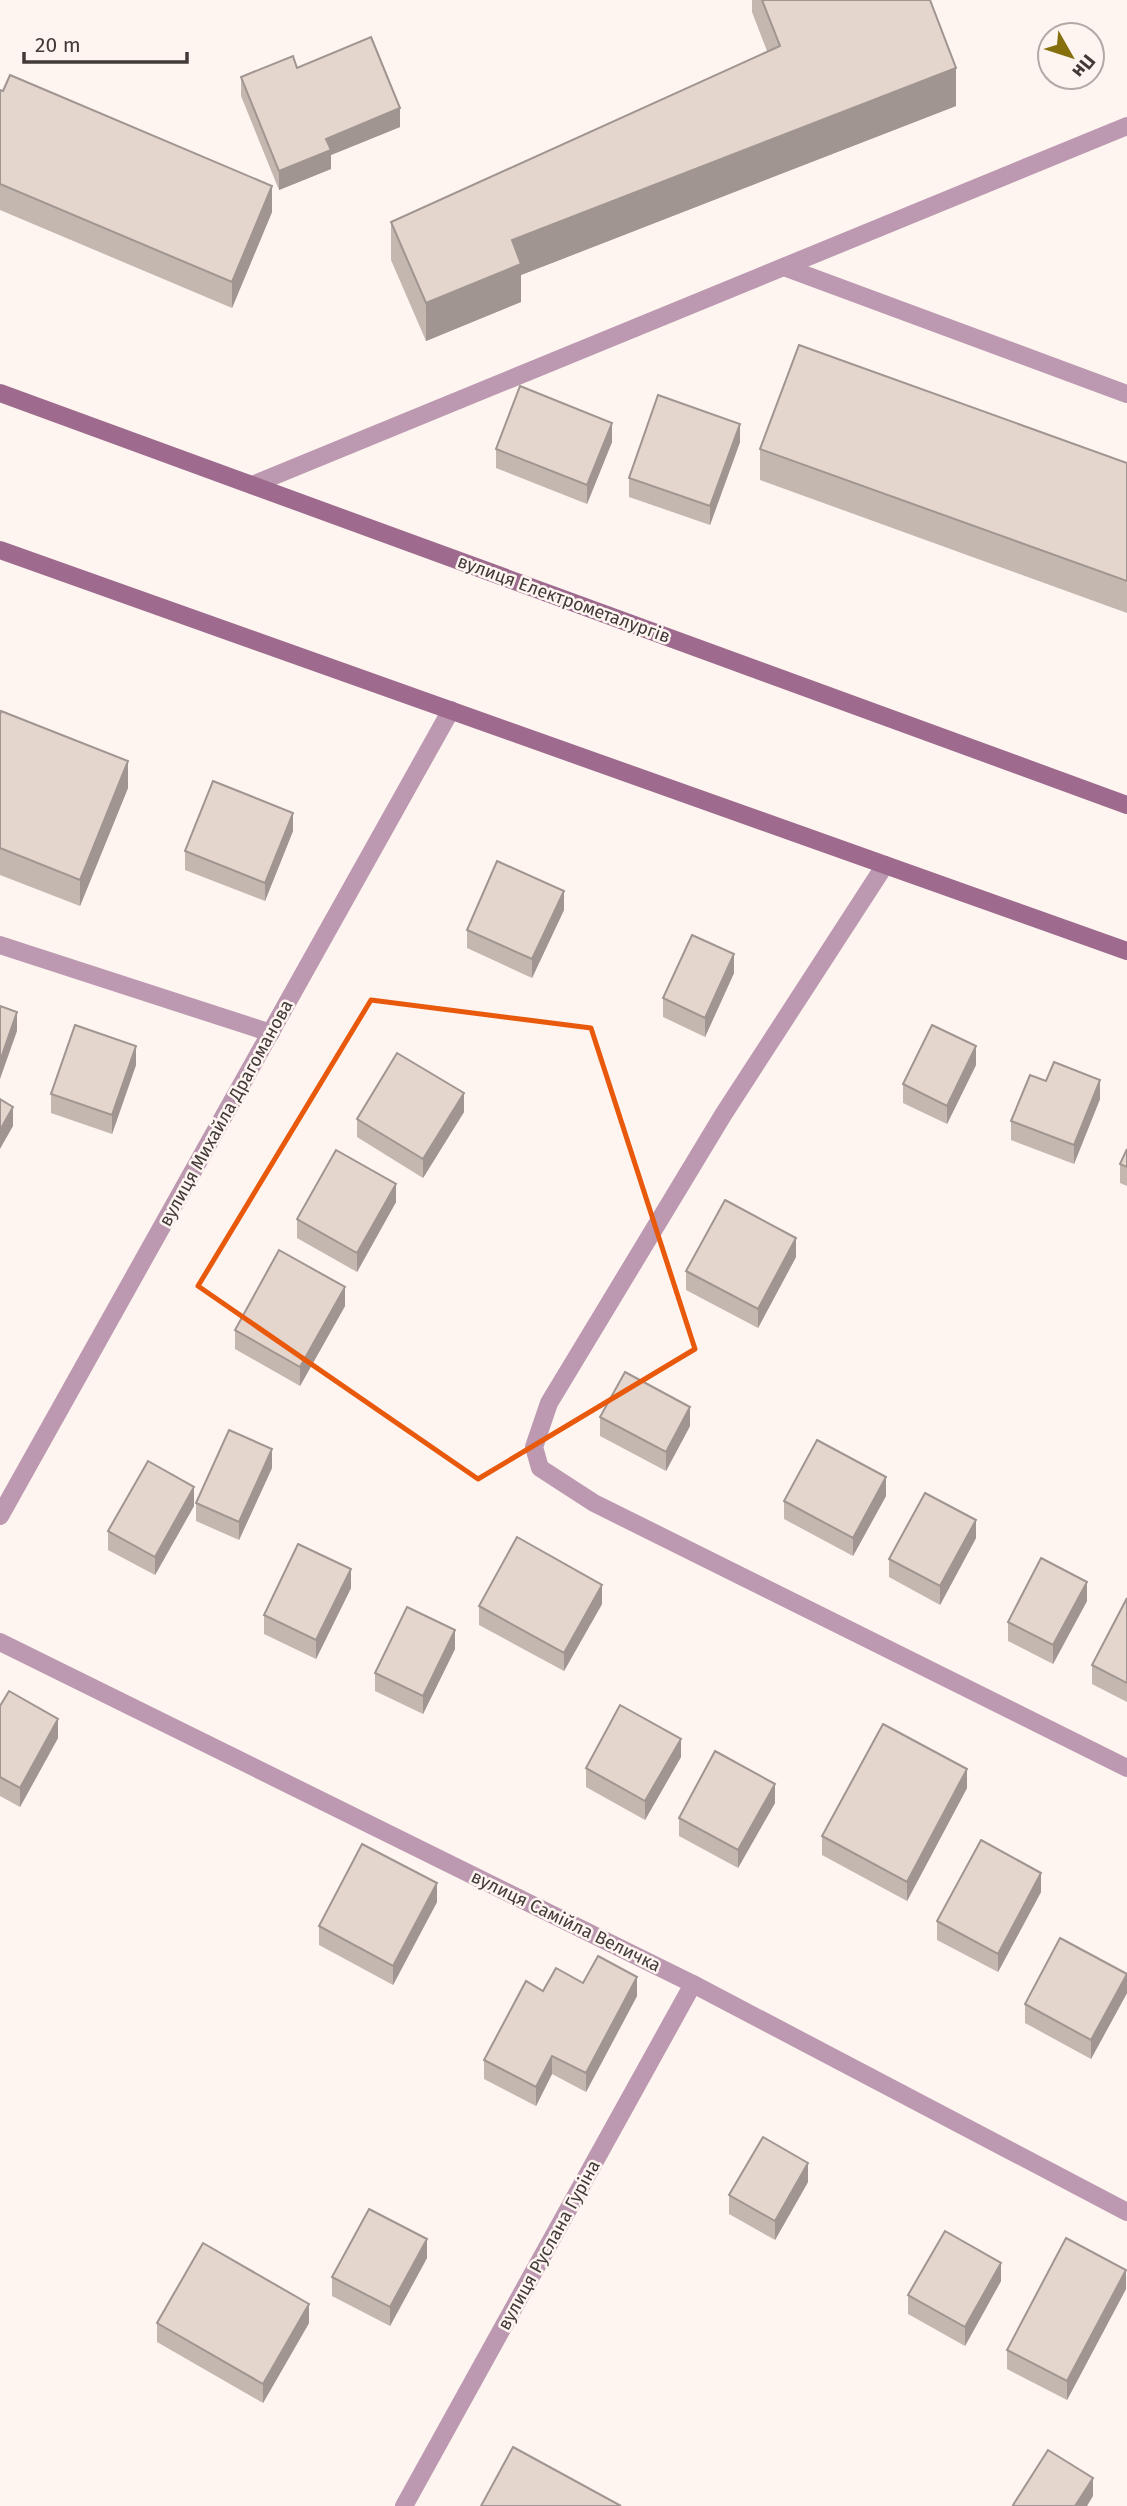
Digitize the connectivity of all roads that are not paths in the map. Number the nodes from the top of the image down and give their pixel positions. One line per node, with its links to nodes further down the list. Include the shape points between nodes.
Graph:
1 (1127, 127): 2 (street)
2 (784, 267): 4 (street); 5 (street)
3 (0, 393): 5 (main road, вулиця Електрометалургів)
4 (1127, 394)
5 (252, 485): 8 (main road, вулиця Електрометалургів)
6 (0, 550): 7 (main road)
7 (451, 710): 9 (main road); 12 (street, вулиця Михайла Драгоманова)
8 (1127, 805)
9 (885, 866): 11 (main road); 15 (street, via 723,1115 549,1403 534,1447 540,1468 594,1503)
10 (0, 945): 12 (street)
11 (1127, 951)
12 (271, 1032): 13 (street, вулиця Михайла Драгоманова)
13 (0, 1516)
14 (0, 1642): 16 (street, вулиця Самійла Величка)
15 (1127, 1768)
16 (693, 1984): 17 (street, вулиця Самійла Величка); 18 (street, вулиця Руслана Гуріна)
17 (1127, 2212)
18 (404, 2506)

